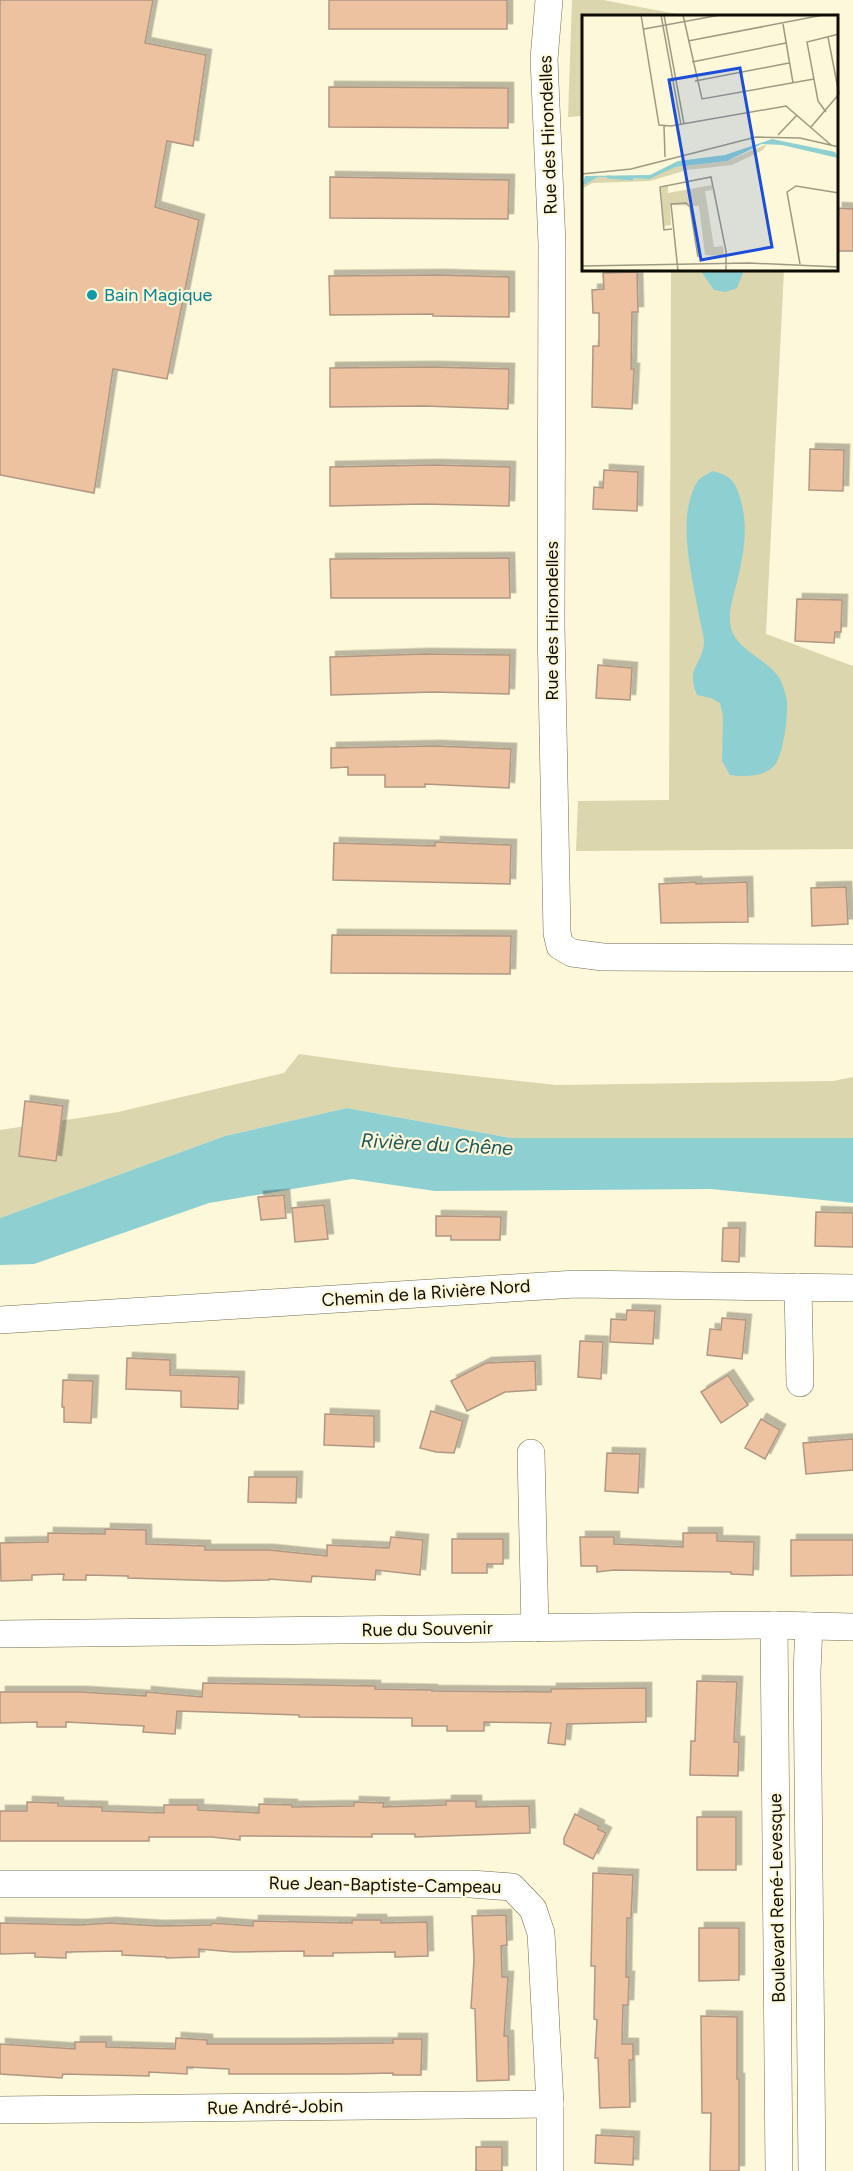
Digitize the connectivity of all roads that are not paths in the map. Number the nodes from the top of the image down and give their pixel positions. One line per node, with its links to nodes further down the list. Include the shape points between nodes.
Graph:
1 (549, 0): 2 (street, Rue des Hirondelles, via 544,59 552,244 551,626 554,854 560,946 572,953 603,957)
2 (853, 958)
3 (798, 1287): 4 (street, Chemin de la Rivière Nord); 5 (street, Chemin de la Rivière Nord, via 576,1284); 6 (street)
4 (853, 1288)
5 (0, 1320)
6 (800, 1383)
7 (531, 1453): 11 (street)
8 (774, 1625): 9 (street, Rue du Souvenir); 11 (street, Rue du Souvenir); 17 (street, Boulevard René-Levesque)
9 (809, 1626): 10 (street, Rue du Souvenir); 18 (street, Boulevard René-Levesque)
10 (853, 1627)
11 (535, 1628): 12 (street, Rue du Souvenir)
12 (0, 1634)
13 (0, 1884): 14 (street, Rue Jean-Baptiste-Campeau, via 512,1887 533,1909 541,1933)
14 (550, 2104): 15 (street, Rue André-Jobin); 16 (street, Rue Jean-Baptiste-Campeau)
15 (0, 2110)
16 (550, 2171)
17 (779, 2171)
18 (812, 2171)

